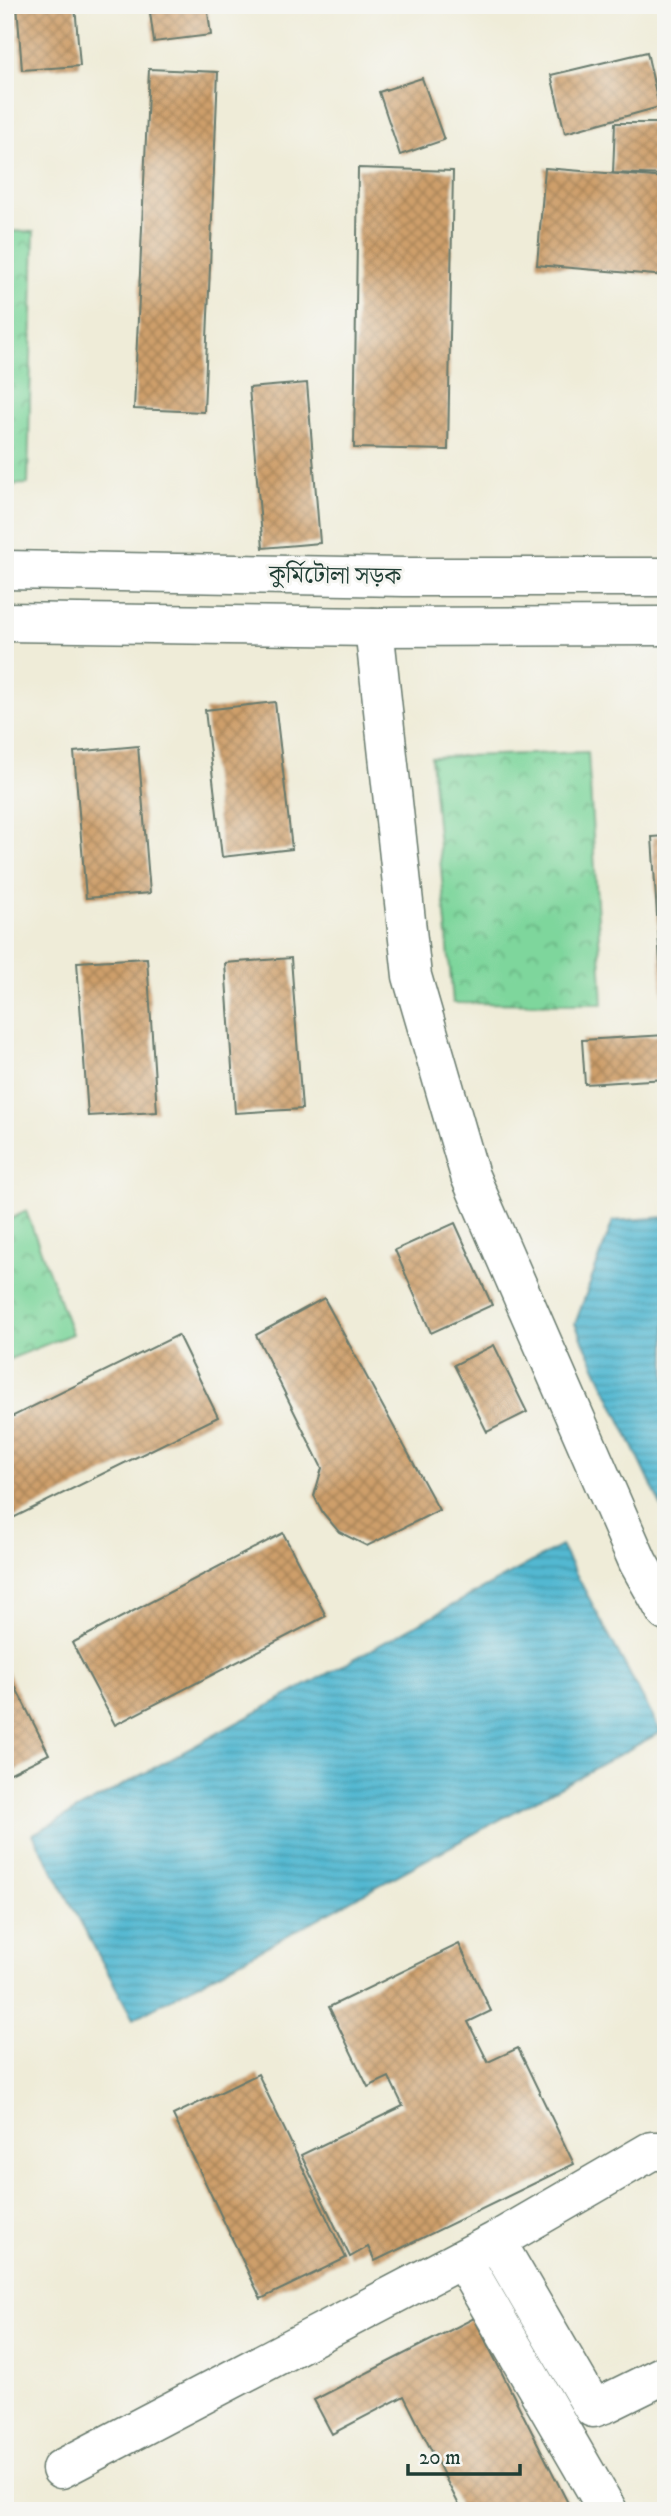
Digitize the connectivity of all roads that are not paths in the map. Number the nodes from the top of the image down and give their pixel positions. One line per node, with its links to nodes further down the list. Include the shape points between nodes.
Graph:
1 (5, 570): 2 (street, কুর্মিটোলা সড়ক, via 404,578)
2 (666, 577)
3 (5, 622): 5 (street, কুর্মিটোলা সড়ক)
4 (666, 626): 5 (street, কুর্মিটোলা সড়ক)
5 (374, 627): 6 (street, via 412,975 466,1163 638,1562)
6 (666, 1612)
7 (666, 2151): 8 (street, via 651,2151)
8 (496, 2241): 9 (street); 10 (street, via 593,2408)
9 (462, 2259): 11 (street); 12 (street)
10 (666, 2374)
11 (61, 2469)
12 (608, 2511)

